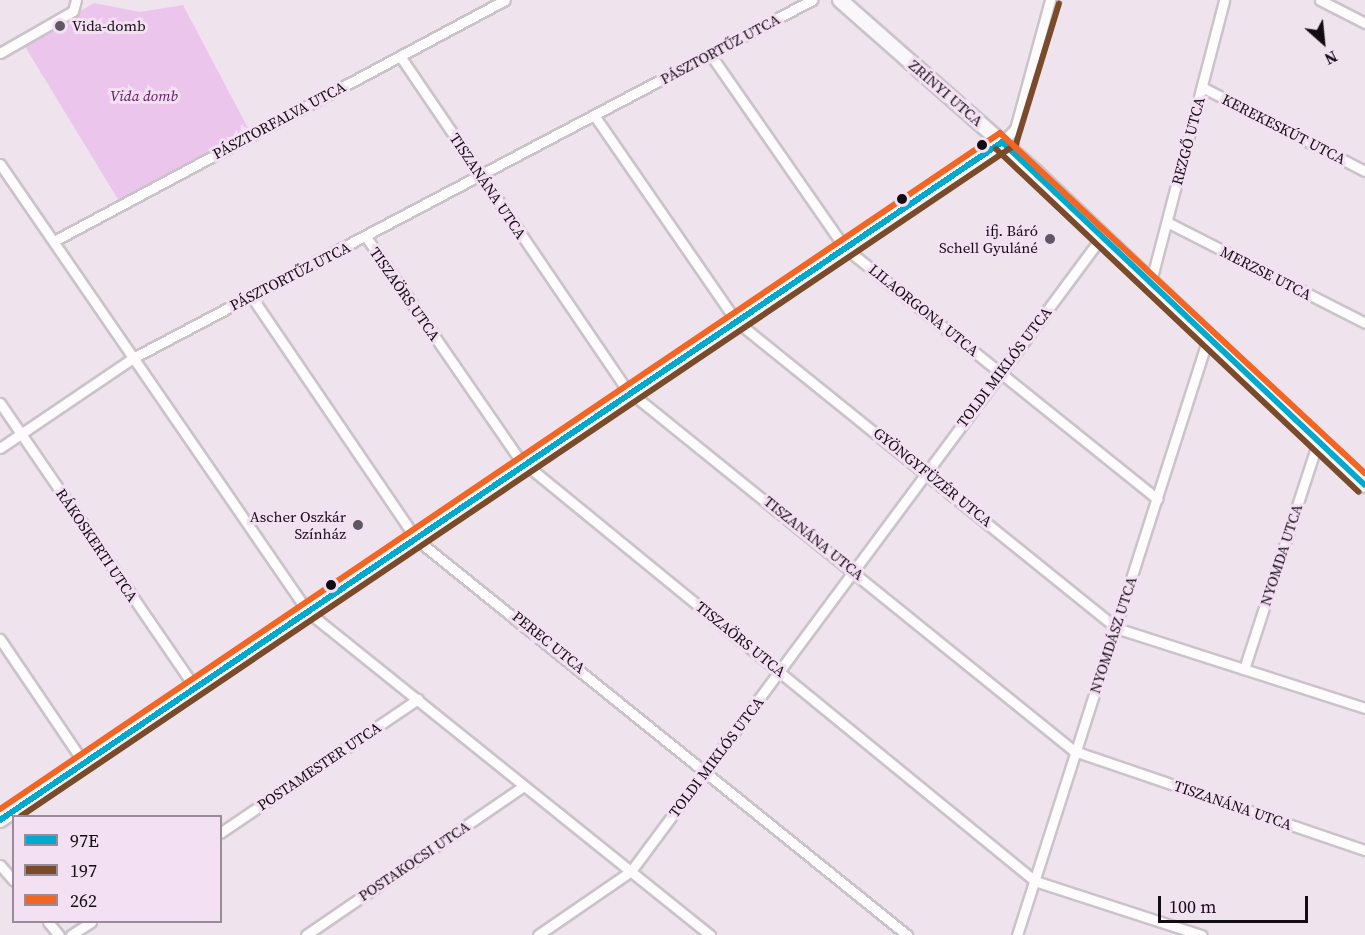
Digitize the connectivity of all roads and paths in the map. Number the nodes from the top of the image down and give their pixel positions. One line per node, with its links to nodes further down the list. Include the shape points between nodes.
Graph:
1 (76, 0): 9 (street, via 73,10)
2 (505, 0): 11 (street, PÁSZTORFALVA UTCA)
3 (812, 0): 10 (street, PÁSZTORTŰZ UTCA)
4 (840, 0): 14 (street, ZRÍNYI UTCA)
5 (1050, 0): 14 (street, via 1015,129)
6 (1224, 0): 12 (street, REZGŐ UTCA)
7 (1320, 0): 8 (street)
8 (1365, 23)
9 (0, 53)
10 (710, 54): 13 (street, PÁSZTORTŰZ UTCA); 22 (street, LILAORGONA UTCA)
11 (400, 56): 17 (street, TISZANÁNA UTCA); 21 (street, PÁSZTORFALVA UTCA)
12 (1202, 87): 16 (street, KEREKESKÚT UTCA); 18 (street, REZGŐ UTCA)
13 (596, 118): 17 (street, PÁSZTORTŰZ UTCA); 25 (street, GYÖNGYFÜZÉR UTCA)
14 (1002, 142): 19 (street, ZRÍNYI UTCA); 22 (street)
15 (0, 164): 21 (street)
16 (1365, 171)
17 (480, 174): 20 (street, PÁSZTORTŰZ UTCA); 30 (street, TISZANÁNA UTCA)
18 (1167, 222): 23 (street, REZGŐ UTCA); 26 (street, MERZSE UTCA)
19 (1103, 235): 23 (street, ZRÍNYI UTCA); 29 (street, TOLDI MIKLÓS UTCA)
20 (366, 237): 24 (street, PÁSZTORTŰZ UTCA); 35 (street, TISZAÖRS UTCA)
21 (54, 241): 28 (street)
22 (844, 247): 25 (street); 29 (street, LILAORGONA UTCA)
23 (1151, 281): 27 (street, ZRÍNYI UTCA)
24 (251, 296): 28 (street, PÁSZTORTŰZ UTCA); 39 (street, PEREC UTCA)
25 (736, 321): 30 (street); 36 (street, GYÖNGYFÜZÉR UTCA)
26 (1365, 323)
27 (1209, 335): 33 (street, ZRÍNYI UTCA); 38 (street, NYOMDÁSZ UTCA)
28 (133, 358): 32 (street, PÁSZTORTŰZ UTCA); 41 (street)
29 (1000, 372): 36 (street, TOLDI MIKLÓS UTCA); 38 (street, LILAORGONA UTCA)
30 (630, 392): 35 (street); 40 (street, TISZANÁNA UTCA)
31 (0, 403): 32 (street, RÁKOSKERTI UTCA)
32 (21, 434): 34 (street, PÁSZTORTŰZ UTCA); 46 (street, RÁKOSKERTI UTCA)
33 (1318, 441): 37 (street, ZRÍNYI UTCA); 44 (street, NYOMDA UTCA)
34 (0, 448)
35 (525, 464): 39 (street); 45 (street, TISZAÖRS UTCA)
36 (927, 472): 40 (street, TOLDI MIKLÓS UTCA); 42 (street, GYÖNGYFÜZÉR UTCA)
37 (1365, 485)
38 (1156, 499): 42 (street, NYOMDÁSZ UTCA)
39 (416, 539): 41 (street); 51 (street, PEREC UTCA)
40 (854, 569): 45 (street, TOLDI MIKLÓS UTCA); 49 (street, TISZANÁNA UTCA)
41 (308, 612): 46 (street); 47 (street)
42 (1116, 628): 44 (street, GYÖNGYFÜZÉR UTCA); 49 (street, NYOMDÁSZ UTCA)
43 (0, 639): 50 (street)
44 (1244, 669): 48 (street, GYÖNGYFÜZÉR UTCA)
45 (780, 671): 51 (street, TOLDI MIKLÓS UTCA); 59 (street, TISZAÖRS UTCA)
46 (195, 688): 50 (street)
47 (418, 699): 52 (street); 54 (street, POSTAMESTER UTCA)
48 (1365, 708)
49 (1074, 751): 55 (street, TISZANÁNA UTCA); 59 (street, NYOMDÁSZ UTCA)
50 (84, 763): 53 (street)
51 (707, 769): 57 (street, TOLDI MIKLÓS UTCA); 67 (street, PEREC UTCA)
52 (522, 787): 57 (street); 64 (street, POSTAKOCSI UTCA)
53 (0, 820)
54 (222, 832)
55 (1365, 850)
56 (0, 865): 58 (street)
57 (631, 872): 65 (street, TOLDI MIKLÓS UTCA); 66 (street)
58 (12, 879)
59 (1035, 881): 68 (street, NYOMDÁSZ UTCA); 69 (street, TISZAÖRS UTCA)
60 (50, 923): 62 (street)
61 (88, 923): 63 (street)
62 (59, 935)
63 (71, 935)
64 (306, 935)
65 (538, 935)
66 (710, 935)
67 (907, 935)
68 (1017, 935)
69 (1201, 935)

